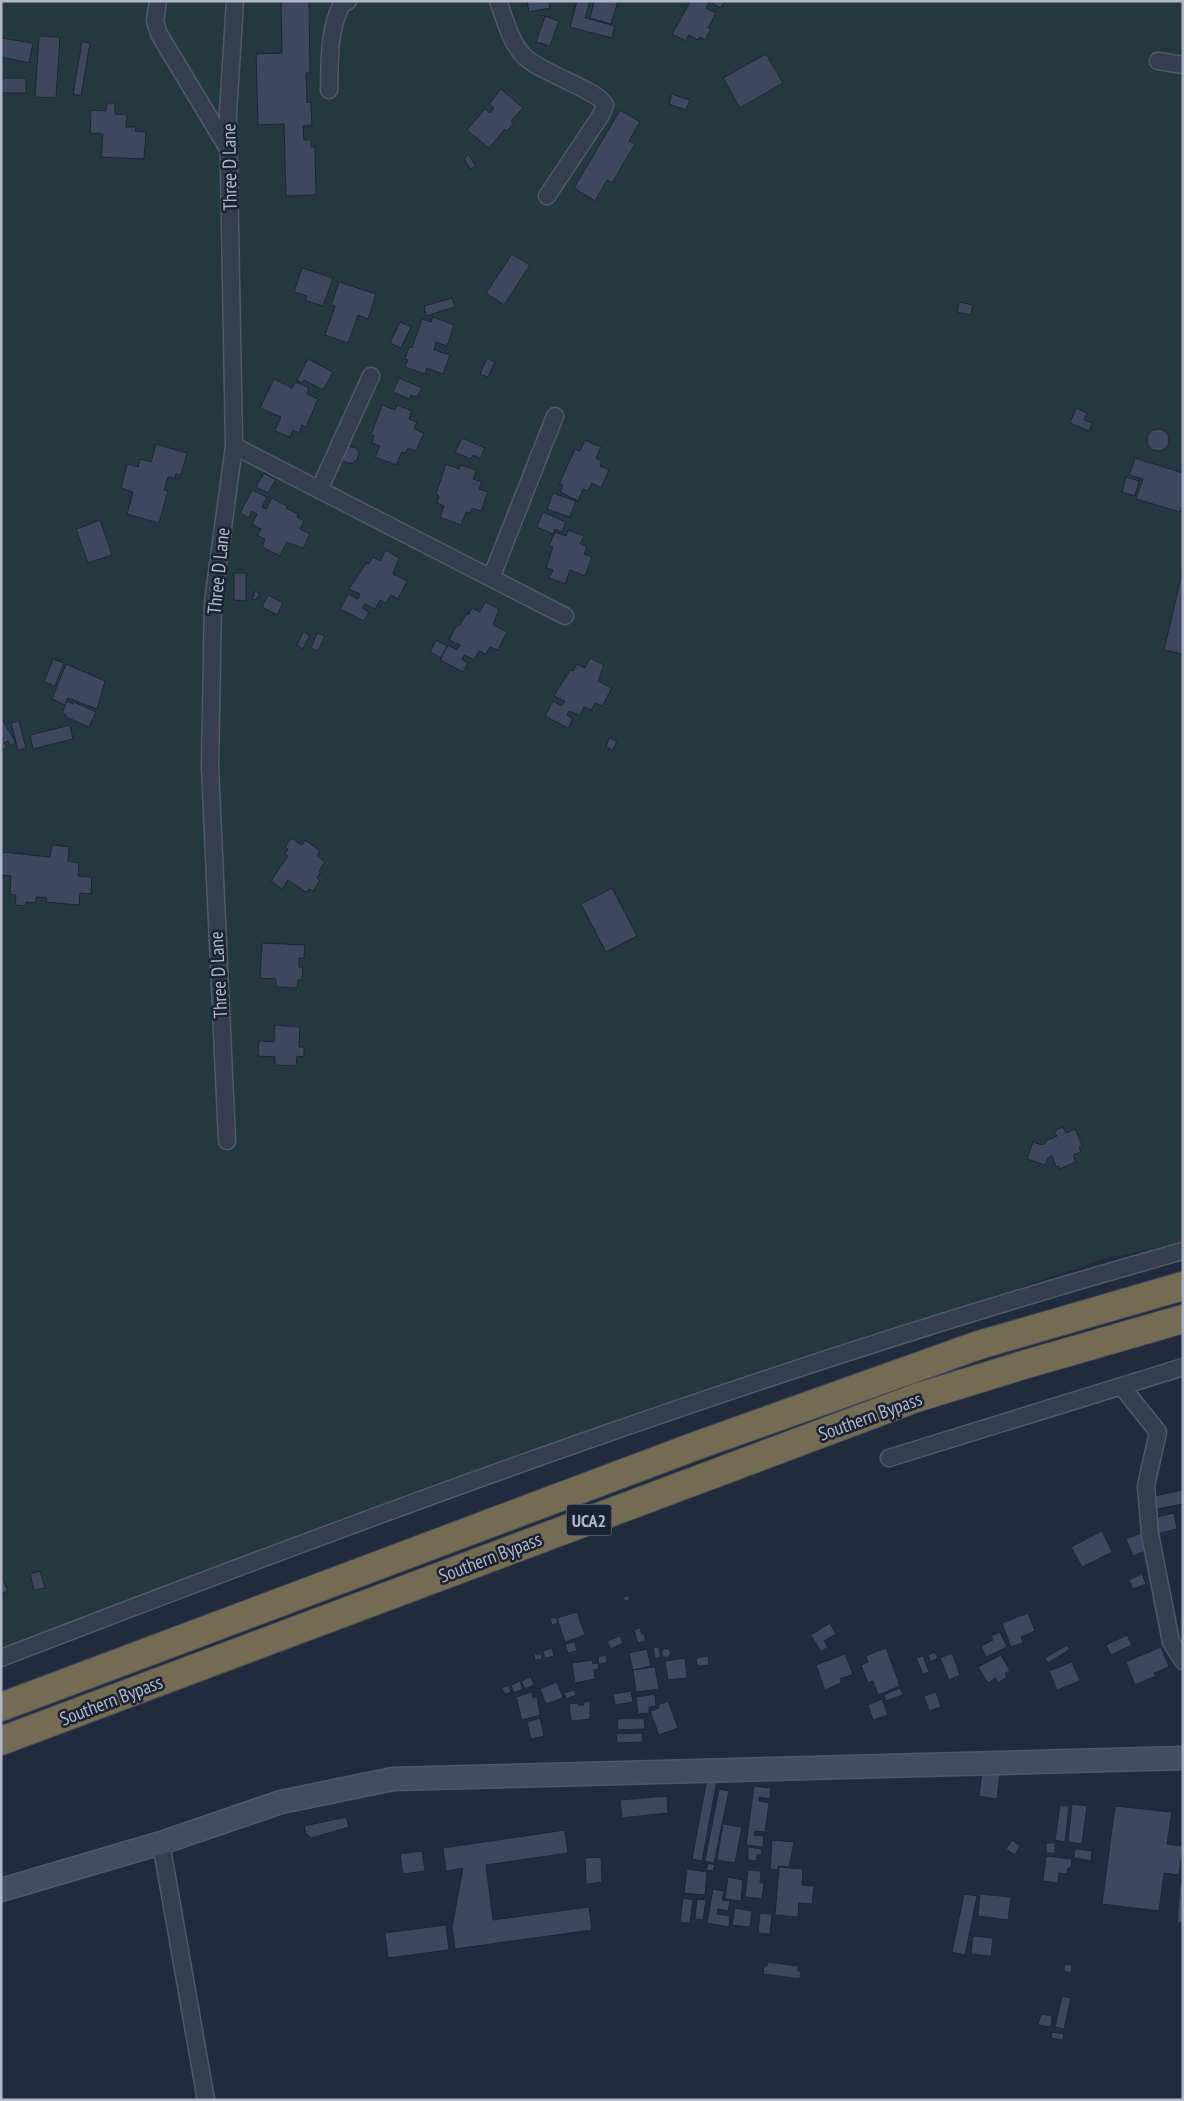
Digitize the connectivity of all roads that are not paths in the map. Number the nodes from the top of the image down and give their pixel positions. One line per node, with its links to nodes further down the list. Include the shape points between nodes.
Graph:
1 (158, 1): 8 (street, via 155,21 159,34)
2 (235, 1): 8 (street, Three D Lane)
3 (348, 1): 7 (street, via 342,4 335,17 330,42)
4 (498, 1): 9 (street, via 514,43 523,55 544,70 594,94 605,105 601,116)
5 (1158, 61): 6 (street)
6 (1183, 65)
7 (328, 90)
8 (228, 149): 12 (street, Three D Lane)
9 (547, 196)
10 (371, 376): 13 (street)
11 (555, 416): 14 (street)
12 (234, 446): 13 (street); 16 (street, Three D Lane, via 213,602 210,767)
13 (319, 490): 14 (street)
14 (491, 578): 15 (street)
15 (565, 616)
16 (227, 1141)
17 (1183, 1251): 23 (street, via 1067,1283 672,1411 430,1495)
18 (1183, 1286): 25 (highway, Southern Bypass / UCA2, via 979,1345 701,1444)
19 (1183, 1319): 26 (highway, Southern Bypass / UCA2, via 916,1398)
20 (1183, 1367): 21 (street)
21 (1122, 1386): 22 (street); 24 (street, via 1158,1432 1146,1486 1150,1534 1171,1642)
22 (889, 1458)
23 (1, 1658)
24 (1183, 1661)
25 (1, 1707)
26 (1, 1741)
27 (1183, 1758): 28 (main road, via 393,1779 281,1802)
28 (161, 1843): 29 (main road); 30 (street)
29 (1, 1890)
30 (206, 2100)

